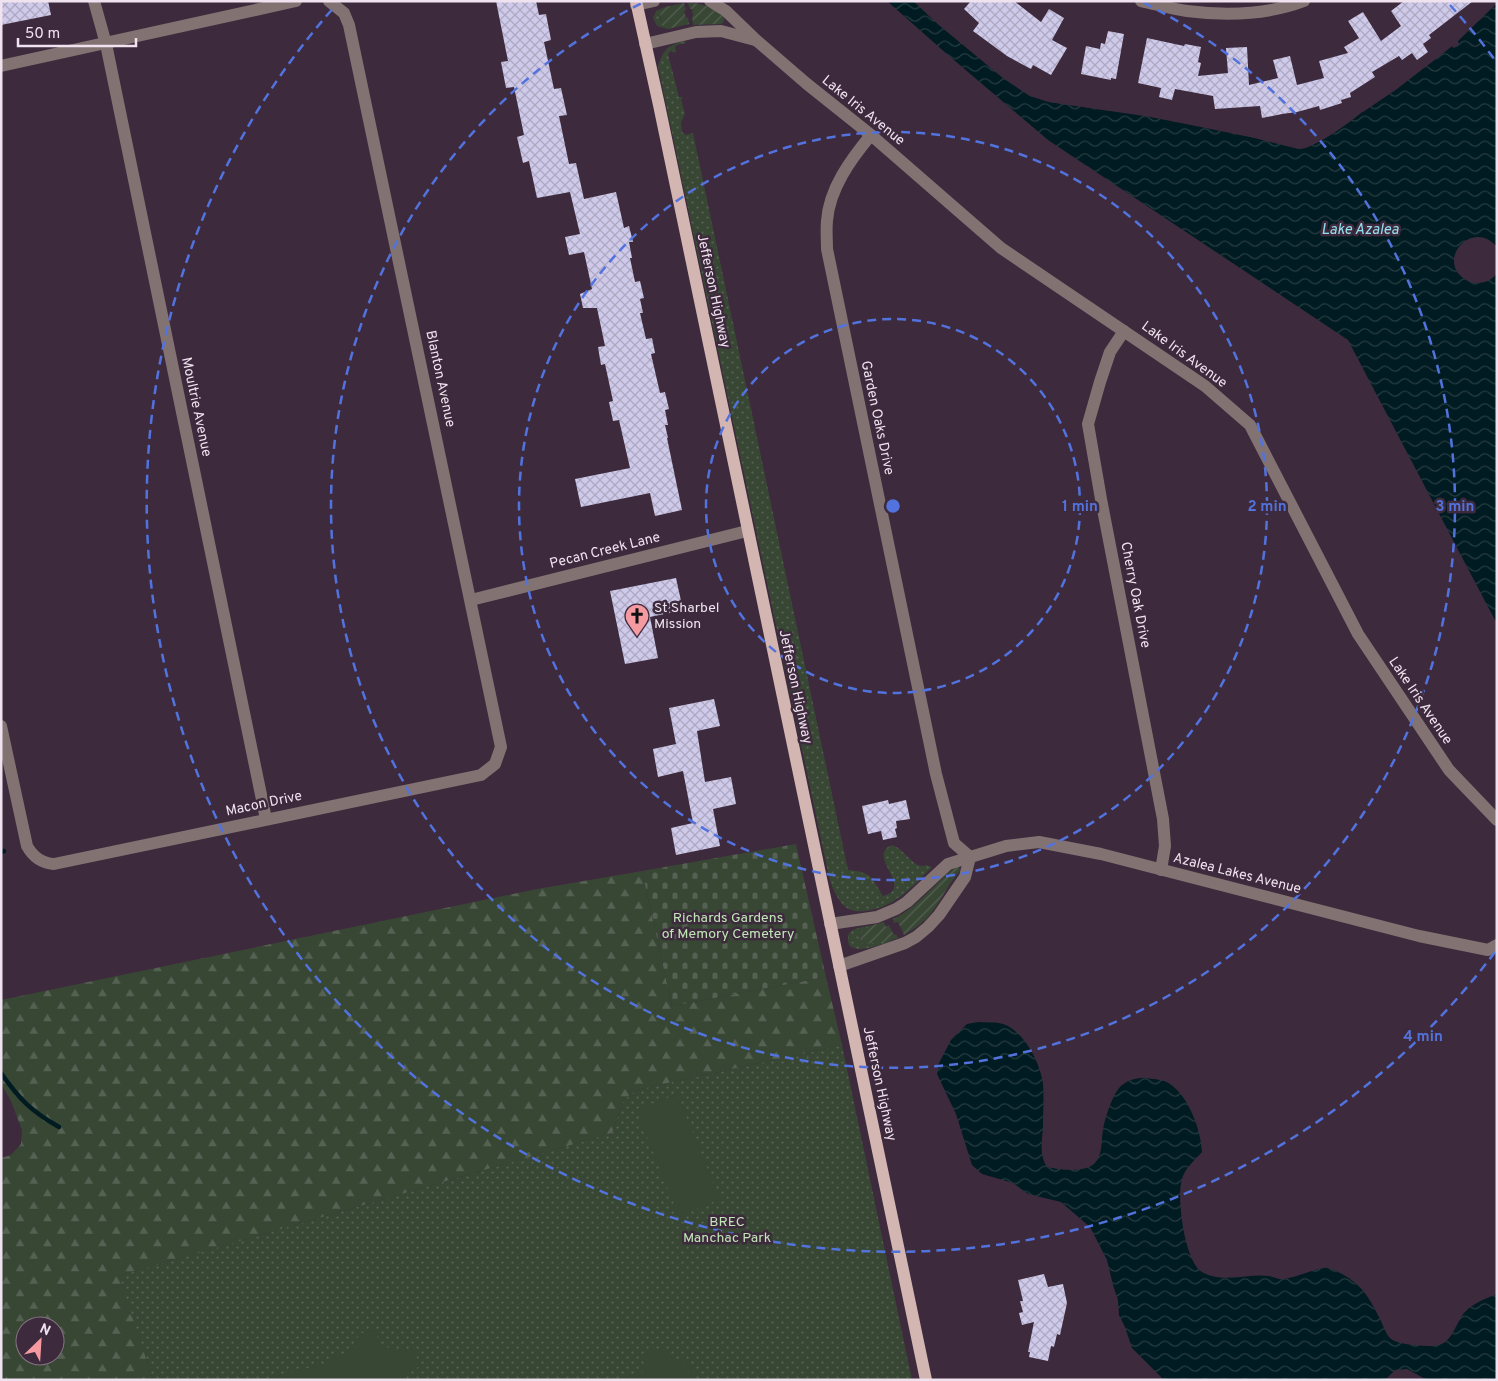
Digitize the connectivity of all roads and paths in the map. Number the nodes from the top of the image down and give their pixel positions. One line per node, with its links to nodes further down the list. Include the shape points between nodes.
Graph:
1 (94, 1): 11 (street, Moultrie Avenue)
2 (296, 1): 11 (street)
3 (654, 1): 8 (street)
4 (710, 1): 10 (street, Lake Iris Avenue, via 726,11)
5 (1141, 1): 9 (street, via 1186,11)
6 (1304, 1): 9 (street, via 1253,13)
7 (332, 3): 17 (street, Blanton Avenue, via 344,13 349,25)
8 (636, 3): 12 (main road, Jefferson Highway)
9 (1227, 7)
10 (756, 40): 12 (street, Lake Iris Avenue, via 721,31 696,32); 14 (street, Lake Iris Avenue)
11 (106, 44): 13 (street); 20 (street, Moultrie Avenue)
12 (645, 44): 16 (main road, Jefferson Highway)
13 (1, 66)
14 (871, 135): 15 (street, Lake Iris Avenue, via 1001,248); 22 (street, Garden Oaks Drive, via 842,176 832,197 826,220 827,249 936,774 954,843)
15 (1124, 331): 21 (street, Lake Iris Avenue, via 1205,386 1250,426 1358,634 1449,770); 23 (street, Cherry Oak Drive, via 1110,352 1088,424 1161,811 1165,837)
16 (747, 531): 17 (street, Pecan Creek Lane); 24 (main road, Jefferson Highway)
17 (471, 600): 19 (street, Blanton Avenue, via 501,747)
18 (1, 726): 20 (street, Macon Drive, via 25,840 30,851 48,863)
19 (495, 764): 20 (street, Macon Drive, via 481,776)
20 (266, 819)
21 (1497, 820)
22 (970, 857): 23 (street, Azalea Lakes Avenue, via 1006,846 1039,842); 24 (street, Azalea Lakes Avenue, via 948,864 896,909 877,917); 26 (street, via 965,877 928,928 905,943)
23 (1161, 870): 25 (street, Azalea Lakes Avenue, via 1419,936 1488,950)
24 (830, 924): 26 (main road, Jefferson Highway)
25 (1497, 946)
26 (839, 966): 27 (main road, Jefferson Highway)
27 (926, 1380)

